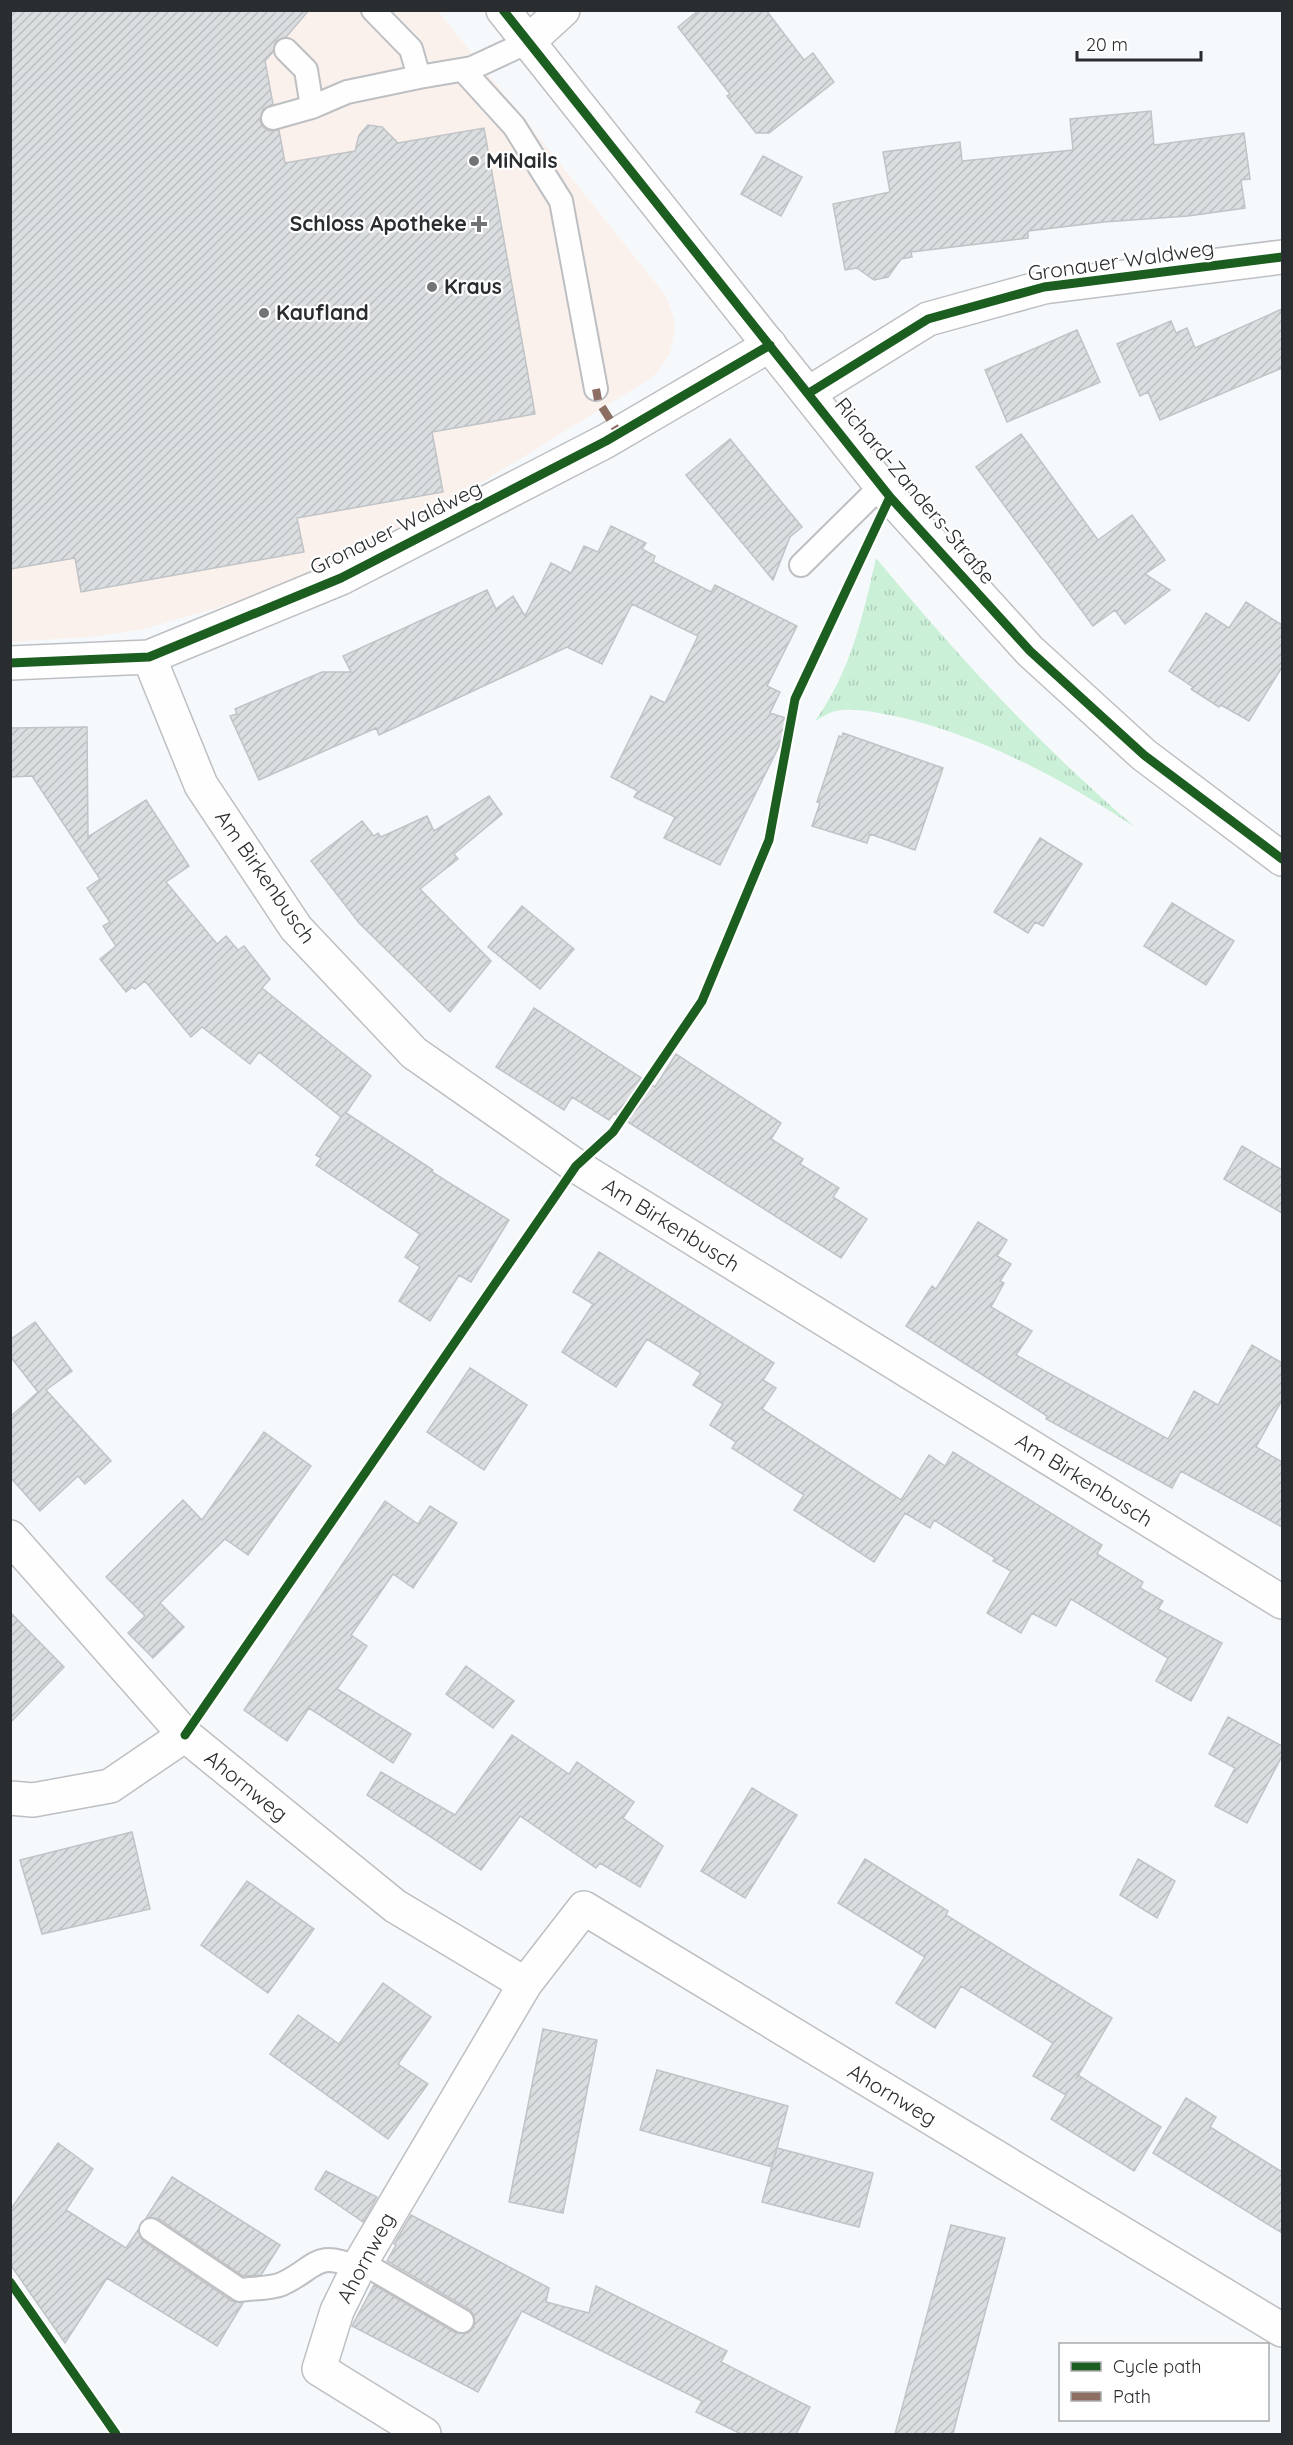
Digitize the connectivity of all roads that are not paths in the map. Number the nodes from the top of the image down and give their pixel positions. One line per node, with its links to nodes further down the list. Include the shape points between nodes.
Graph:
1 (373, 10): 7 (lane, via 411,49)
2 (503, 10): 4 (street, Richard-Zanders-Straße)
3 (563, 10): 4 (street)
4 (528, 42): 6 (lane); 11 (street, Richard-Zanders-Straße)
5 (286, 50): 8 (lane, via 306,70)
6 (463, 70): 7 (lane); 12 (lane, via 514,126 561,201)
7 (418, 77): 8 (lane, via 347,92)
8 (312, 106): 9 (lane)
9 (273, 118)
10 (1282, 256): 13 (street, Gronauer Waldweg, via 1044,287 928,319)
11 (770, 345): 13 (street, Richard-Zanders-Straße); 16 (street, Gronauer Waldweg, via 606,441 341,578)
12 (596, 389)
13 (809, 393): 14 (street, Richard-Zanders-Straße)
14 (881, 486): 15 (lane); 18 (street, Richard-Zanders-Straße, via 1030,651 1144,755)
15 (801, 565)
16 (149, 657): 17 (street, Gronauer Waldweg); 20 (street, Am Birkenbusch, via 201,785 296,928 414,1053 576,1166)
17 (10, 663)
18 (1282, 859)
19 (10, 1537): 21 (street, Ahornweg)
20 (1282, 1600)
21 (184, 1735): 22 (street, via 110,1786 33,1800); 23 (street, Ahornweg, via 394,1906)
22 (10, 1798)
23 (525, 1984): 25 (street, Ahornweg); 27 (street, Ahornweg, via 584,1908)
24 (151, 2230): 25 (lane, via 240,2290 281,2284 311,2264 326,2260)
25 (359, 2265): 26 (lane); 28 (street, Ahornweg, via 337,2311 319,2369)
26 (462, 2321)
27 (1282, 2330)
28 (424, 2434)

